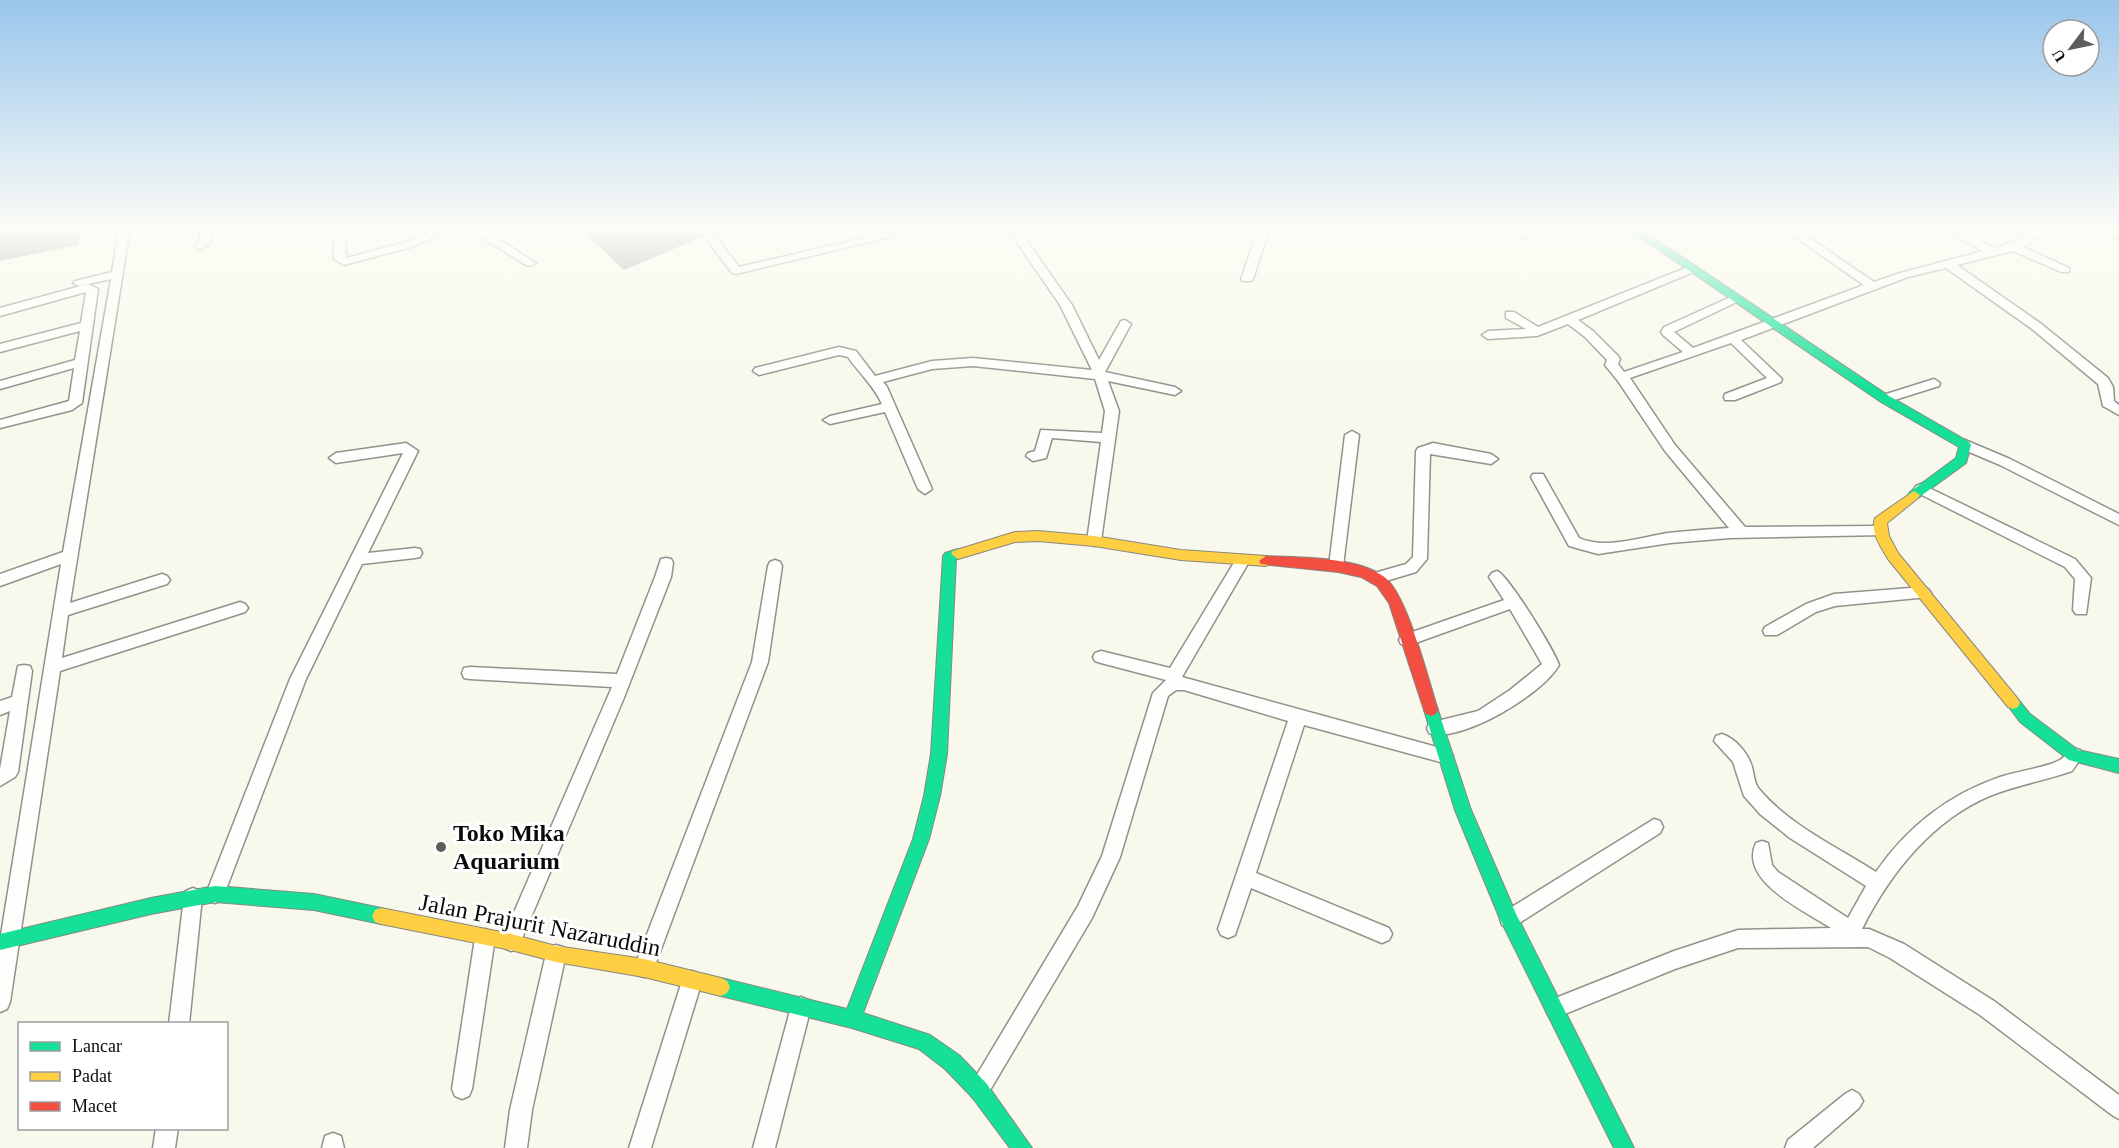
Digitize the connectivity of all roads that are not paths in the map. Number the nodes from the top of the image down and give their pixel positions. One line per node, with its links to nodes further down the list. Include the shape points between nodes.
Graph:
1 (87, 282): 11 (street)
2 (117, 282): 51 (street)
3 (1050, 282): 25 (street, via 1066,305)
4 (1662, 282): 14 (street)
5 (1711, 282): 10 (street)
6 (1866, 282): 9 (street)
7 (1885, 282): 9 (street)
8 (1973, 282): 34 (street, via 2036,326 2103,381 2108,403)
9 (1873, 286): 16 (street)
10 (1737, 299): 16 (street); 22 (street, via 1666,332)
11 (0, 303)
12 (0, 312): 17 (street, via 92,288)
13 (1510, 315): 18 (street)
14 (1570, 320): 18 (street); 26 (street, via 1614,359 1611,365)
15 (1125, 324): 25 (street)
16 (1775, 324): 20 (street); 32 (street)
17 (88, 326): 21 (street); 23 (street)
18 (1537, 332): 19 (street)
19 (1488, 335)
20 (1733, 339): 22 (street); 31 (street, via 1776,379)
21 (0, 348)
22 (1692, 353): 26 (street)
23 (82, 362): 29 (street); 36 (street, via 72,406)
24 (759, 371): 27 (street, via 848,351)
25 (1098, 372): 27 (street, via 973,362 932,365); 30 (street); 38 (street, via 1112,411)
26 (1623, 378): 48 (street, via 1670,448)
27 (873, 380): 33 (street, via 881,387)
28 (1934, 382): 32 (street)
29 (0, 385)
30 (1175, 391)
31 (1730, 397)
32 (1885, 399): 39 (street)
33 (890, 407): 35 (street); 44 (street)
34 (2119, 411)
35 (830, 420)
36 (0, 424)
37 (1352, 435): 56 (street)
38 (1109, 438): 40 (street, via 1047,433 1041,455); 49 (street)
39 (1965, 446): 45 (street, via 1962,460); 46 (street)
40 (1033, 456)
41 (336, 458): 52 (street, via 406,448 411,451)
42 (1491, 459): 58 (street, via 1433,448 1424,452 1420,559 1411,568)
43 (1538, 477): 48 (street, via 1574,542 1584,548)
44 (925, 489)
45 (1922, 489): 47 (street, via 1880,521); 64 (street, via 2070,563 2083,578)
46 (2119, 520)
47 (1880, 531): 48 (street); 61 (street, via 1892,554)
48 (1742, 533)
49 (1094, 541): 53 (street); 102 (street, via 1015,537 950,556 939,754 932,796 921,839)
50 (415, 553): 52 (street)
51 (69, 556): 59 (street); 65 (street)
52 (358, 559): 87 (street, via 298,679)
53 (1243, 560): 56 (street); 72 (street)
54 (666, 563): 73 (street)
55 (775, 566): 97 (street, via 760,662)
56 (1336, 566): 58 (street)
57 (1497, 577): 62 (street)
58 (1376, 578): 67 (street, via 1396,603)
59 (0, 580)
60 (162, 580): 65 (street)
61 (1923, 593): 66 (street, via 1833,600); 79 (street, via 2025,718)
62 (1514, 602): 67 (street); 77 (street, via 1551,665 1478,719)
63 (240, 608): 69 (street)
64 (2081, 610)
65 (62, 611): 69 (street)
66 (1771, 631)
67 (1407, 640): 77 (street)
68 (1101, 657): 72 (street)
69 (53, 667): 94 (street)
70 (24, 671): 74 (street)
71 (470, 673): 73 (street)
72 (1174, 679): 76 (street); 105 (street, via 1161,693 1112,857 1085,912)
73 (622, 681): 95 (street)
74 (20, 701): 75 (street); 82 (street, via 9,771)
75 (0, 708)
76 (1298, 717): 80 (street); 85 (street)
77 (1435, 728): 80 (street)
78 (1722, 741): 86 (street, via 1738,756 1751,793 1778,819)
79 (2074, 755): 81 (street); 86 (street, via 2066,766 1975,794 1935,820)
80 (1444, 756): 89 (street)
81 (2119, 766)
82 (0, 779)
83 (1654, 827): 89 (street)
84 (1762, 849): 92 (street, via 1763,867 1771,878)
85 (1245, 877): 90 (street); 91 (street)
86 (1878, 883): 92 (street)
87 (215, 894): 88 (street, Jalan Prajurit Nazaruddin); 93 (street, Jalan Prajurit Nazaruddin, via 314,902)
88 (193, 897): 94 (street, Jalan Prajurit Nazaruddin); 103 (street)
89 (1509, 919): 101 (street)
90 (1228, 929)
91 (1382, 934)
92 (1848, 934): 101 (street, via 1738,939 1674,960); 107 (street, via 1869,938 1897,951 1988,1008)
93 (485, 938): 95 (street, Jalan Prajurit Nazaruddin); 104 (street)
94 (6, 940): 99 (street)
95 (512, 942): 96 (street, Jalan Prajurit Nazaruddin)
96 (556, 954): 97 (street, Jalan Prajurit Nazaruddin); 110 (street)
97 (644, 969): 98 (street, Jalan Prajurit Nazaruddin)
98 (692, 981): 100 (street, Jalan Prajurit Nazaruddin); 111 (street)
99 (0, 1002)
100 (801, 1007): 102 (street, Jalan Prajurit Nazaruddin); 112 (street)
101 (1556, 1008): 114 (street)
102 (852, 1019): 105 (street, Jalan Prajurit Nazaruddin, via 924,1041)
103 (179, 1022)
104 (462, 1089)
105 (979, 1090): 113 (street, Jalan Prajurit Nazaruddin)
106 (1852, 1101): 115 (street)
107 (2119, 1108)
108 (167, 1130): 109 (street)
109 (164, 1148)
110 (516, 1148)
111 (640, 1148)
112 (764, 1148)
113 (1022, 1148)
114 (1624, 1148)
115 (1796, 1148)

